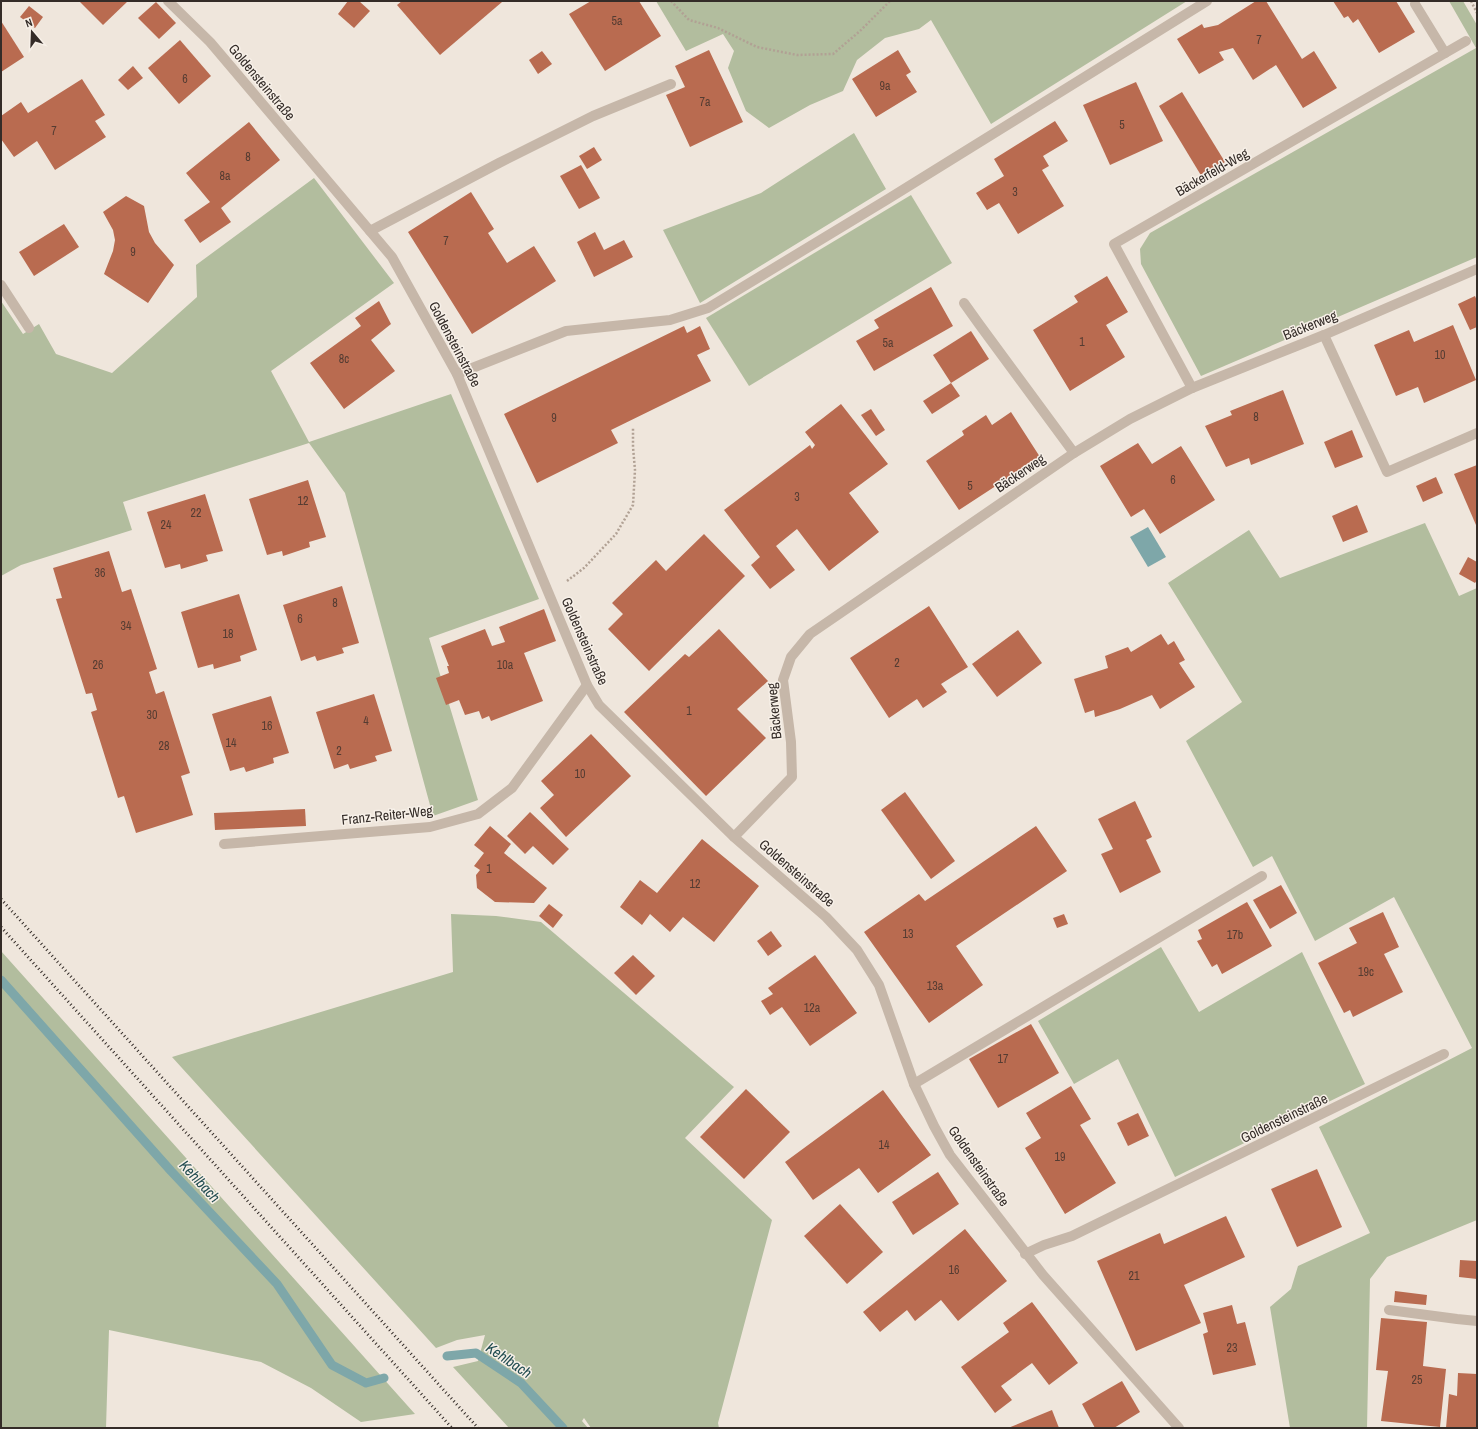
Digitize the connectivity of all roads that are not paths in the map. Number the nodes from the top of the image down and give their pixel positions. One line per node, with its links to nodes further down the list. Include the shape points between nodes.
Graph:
1 (168, 1): 7 (street, Goldensteinstraße, via 210,42)
2 (1206, 1): 13 (street, via 708,308 670,320 566,331)
3 (1415, 4): 5 (street)
4 (1466, 41): 5 (street, Bäckerfeld-Weg)
5 (1445, 53): 14 (street, Bäckerfeld-Weg, via 1114,244)
6 (671, 84): 7 (street, via 593,116)
7 (370, 232): 13 (street, Goldensteinstraße, via 392,257)
8 (1477, 269): 12 (street, Bäckerweg)
9 (1, 285): 11 (street)
10 (964, 303): 16 (street)
11 (29, 328)
12 (1324, 335): 14 (street, Bäckerweg); 15 (street, via 1388,472)
13 (457, 374): 17 (street, Goldensteinstraße)
14 (1192, 388): 16 (street, Bäckerweg, via 1130,419)
15 (1477, 433)
16 (1074, 453): 18 (street, Bäckerweg, via 810,634 791,656 783,680 791,742 792,777)
17 (587, 685): 18 (street, Goldensteinstraße, via 599,705); 19 (street, Franz-Reiter-Weg, via 512,788 478,814 430,827)
18 (734, 838): 22 (street, Goldensteinstraße, via 826,917 857,950 879,985)
19 (224, 844)
20 (1262, 876): 22 (street)
21 (1444, 1054): 23 (street, Goldensteinstraße, via 1072,1236)
22 (914, 1084): 23 (street, Goldensteinstraße, via 950,1155)
23 (1025, 1254): 26 (street, Goldensteinstraße)
24 (1389, 1310): 25 (street)
25 (1477, 1321)
26 (1179, 1428)

